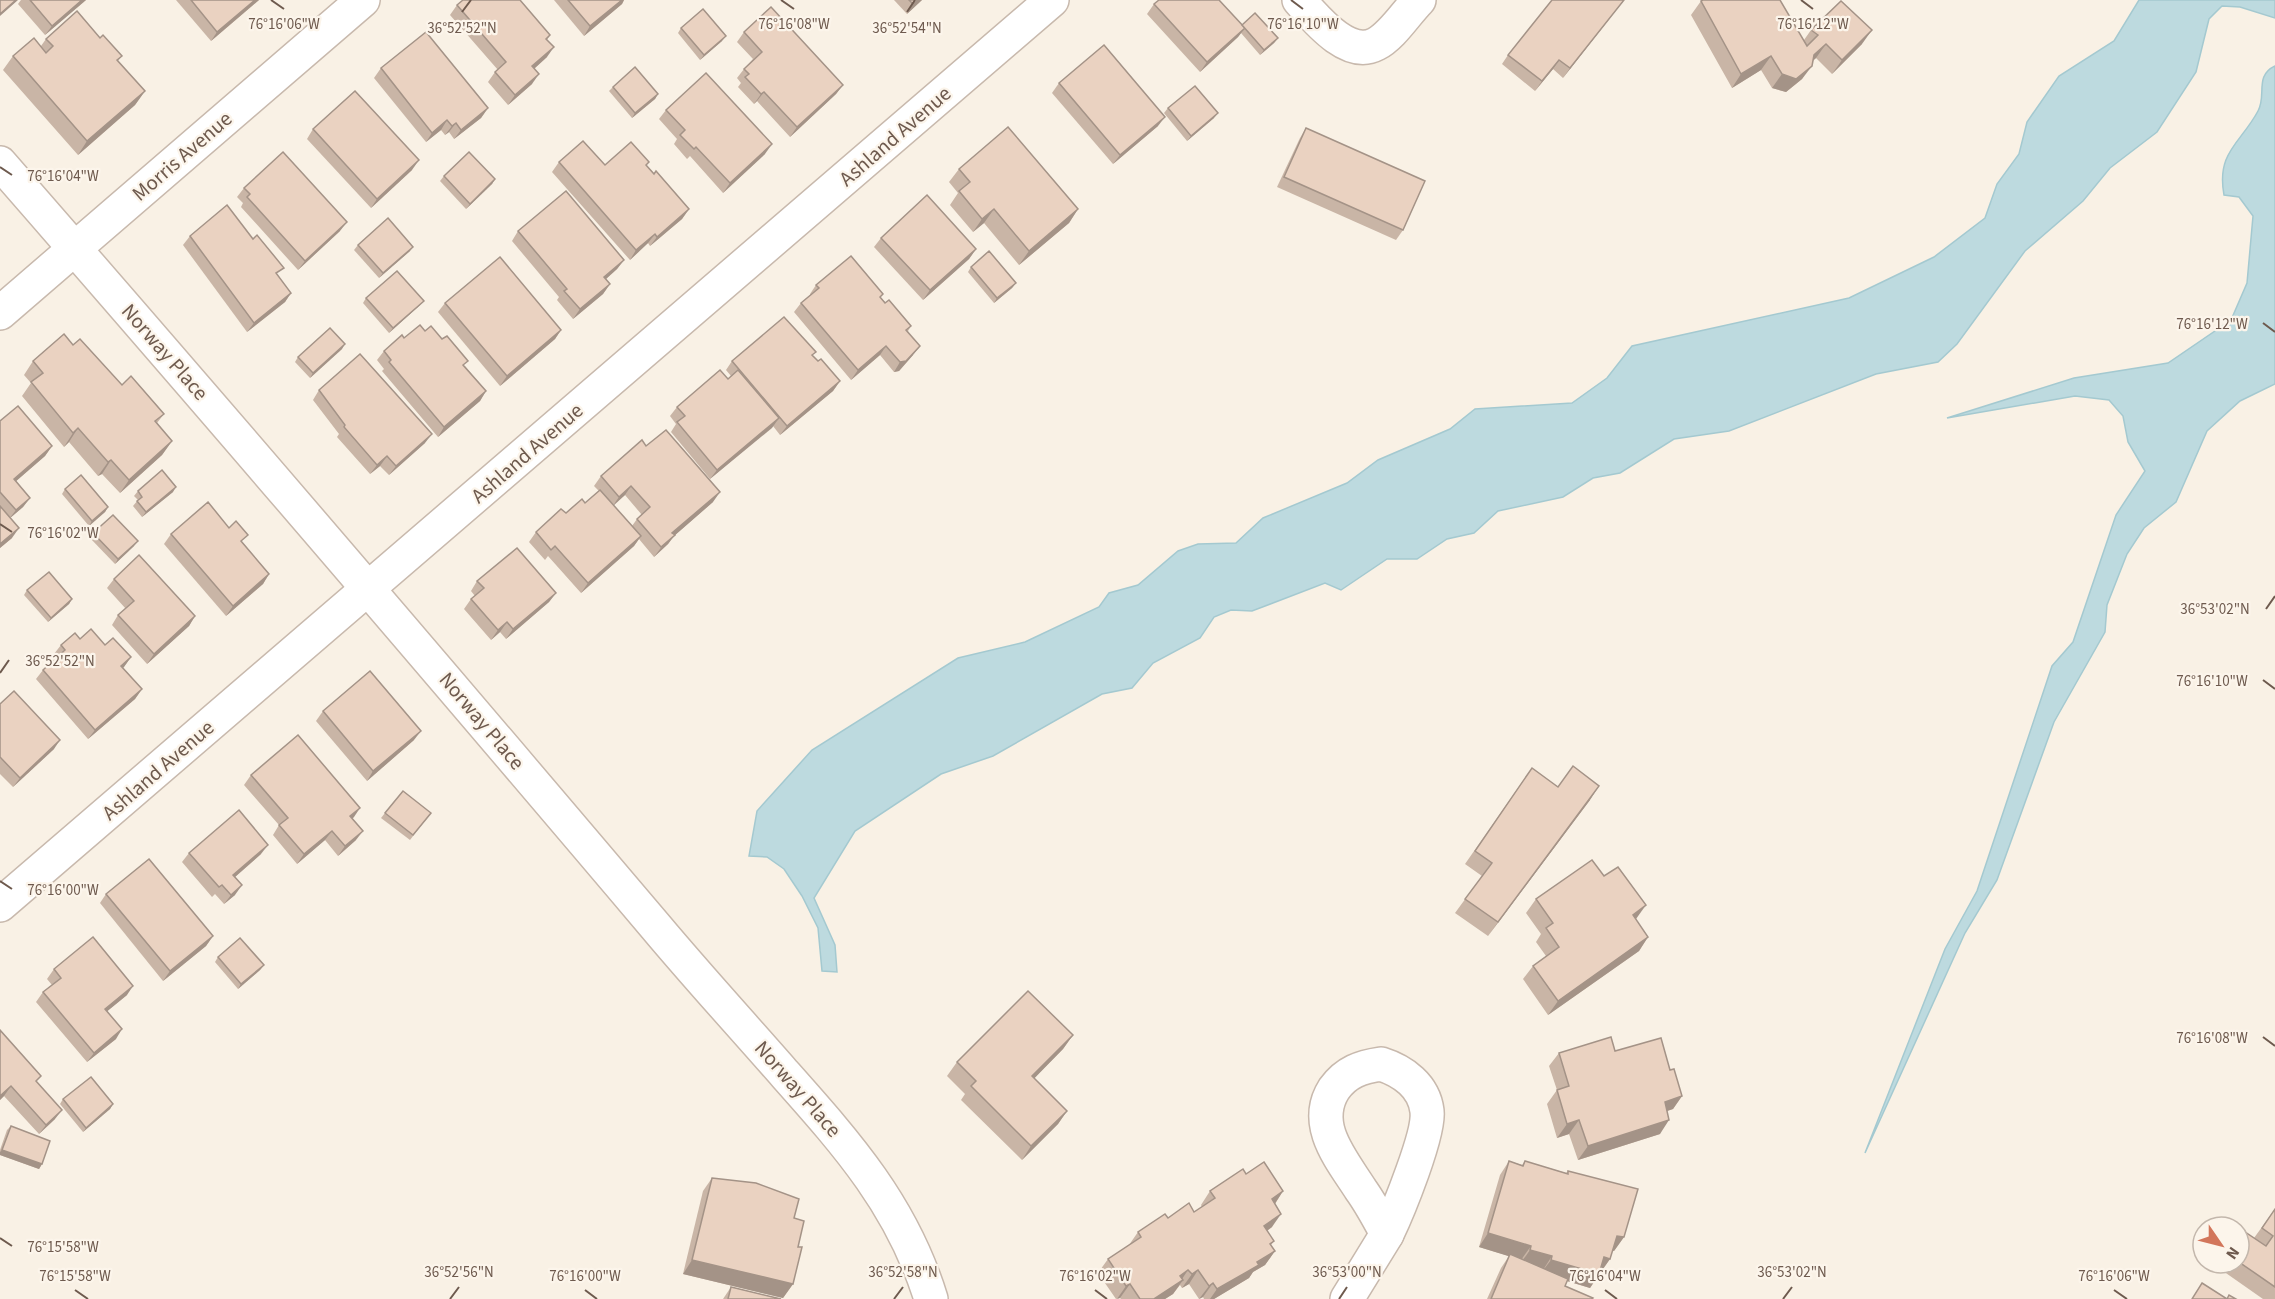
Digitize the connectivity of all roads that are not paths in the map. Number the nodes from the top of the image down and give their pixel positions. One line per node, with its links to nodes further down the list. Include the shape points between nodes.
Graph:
1 (363, 0): 6 (street, Morris Avenue)
2 (1052, 0): 8 (street, Ashland Avenue)
3 (1299, 0): 4 (street, via 1345,43 1358,48 1375,45)
4 (1419, 0)
5 (0, 163): 6 (street, Norway Place)
6 (75, 248): 7 (street, Morris Avenue); 8 (street, Norway Place)
7 (0, 313)
8 (370, 588): 9 (street, Ashland Avenue); 11 (street, Norway Place, via 675,950 857,1155 894,1212)
9 (0, 904)
10 (1387, 1234): 10 (street, via 1331,1144 1325,1122 1328,1099 1340,1080 1359,1067 1381,1064 1398,1069 1418,1086 1427,1111 1402,1202); 12 (street)
11 (932, 1299)
12 (1347, 1299)

